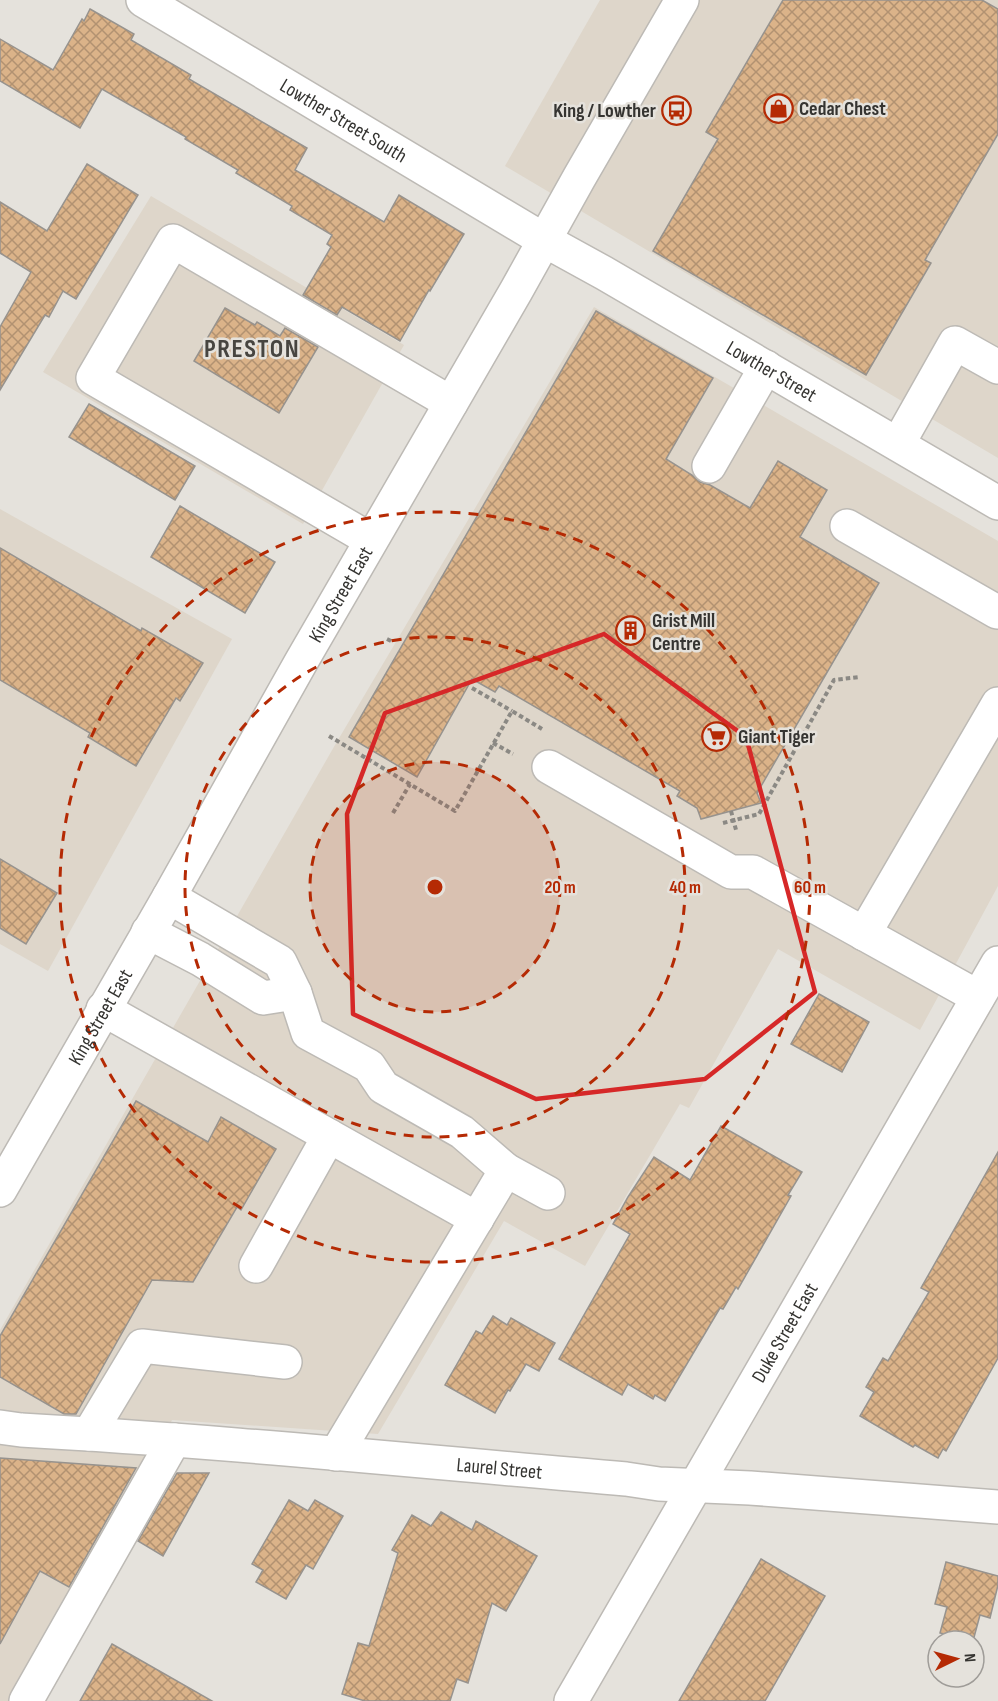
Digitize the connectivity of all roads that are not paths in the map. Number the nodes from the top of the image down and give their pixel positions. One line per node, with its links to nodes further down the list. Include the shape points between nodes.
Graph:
1 (143, 0): 3 (street, Lowther Street South)
2 (682, 0): 3 (street, King Street East)
3 (544, 240): 4 (street, Lowther Street); 6 (street, King Street East)
4 (766, 367): 7 (street, Lowther Street); 8 (street)
5 (998, 368): 7 (street, via 955,343)
6 (451, 403): 11 (street, King Street East); 11 (street, via 173,241 93,378)
7 (897, 444): 9 (street, Lowther Street)
8 (709, 466)
9 (998, 503)
10 (847, 526): 12 (street)
11 (371, 540): 16 (street, King Street East)
12 (998, 611): 13 (street)
13 (998, 633)
14 (998, 704): 18 (street)
15 (549, 766): 18 (street, via 731,872 753,872)
16 (169, 897): 17 (street, King Street East); 20 (street, via 280,962)
17 (148, 932): 20 (street, via 263,998); 22 (street, King Street East)
18 (864, 934): 21 (street)
19 (998, 963): 21 (street, Duke Street East)
20 (295, 993): 24 (street, via 308,1033 369,1066 383,1087 462,1132)
21 (978, 997): 34 (street, Duke Street East)
22 (103, 1008): 23 (street); 25 (street, King Street East)
23 (329, 1136): 27 (street); 28 (street)
24 (506, 1170): 26 (street); 27 (street)
25 (0, 1190)
26 (548, 1193)
27 (477, 1219): 33 (street)
28 (256, 1266)
29 (285, 1362): 31 (street, via 142,1346)
30 (0, 1427): 31 (street, Laurel Street)
31 (89, 1434): 32 (street, Laurel Street)
32 (174, 1440): 33 (street, Laurel Street); 36 (street)
33 (336, 1454): 34 (street, Laurel Street)
34 (694, 1486): 35 (street, Laurel Street); 37 (street, Duke Street East)
35 (998, 1507)
36 (26, 1701)
37 (571, 1701)

